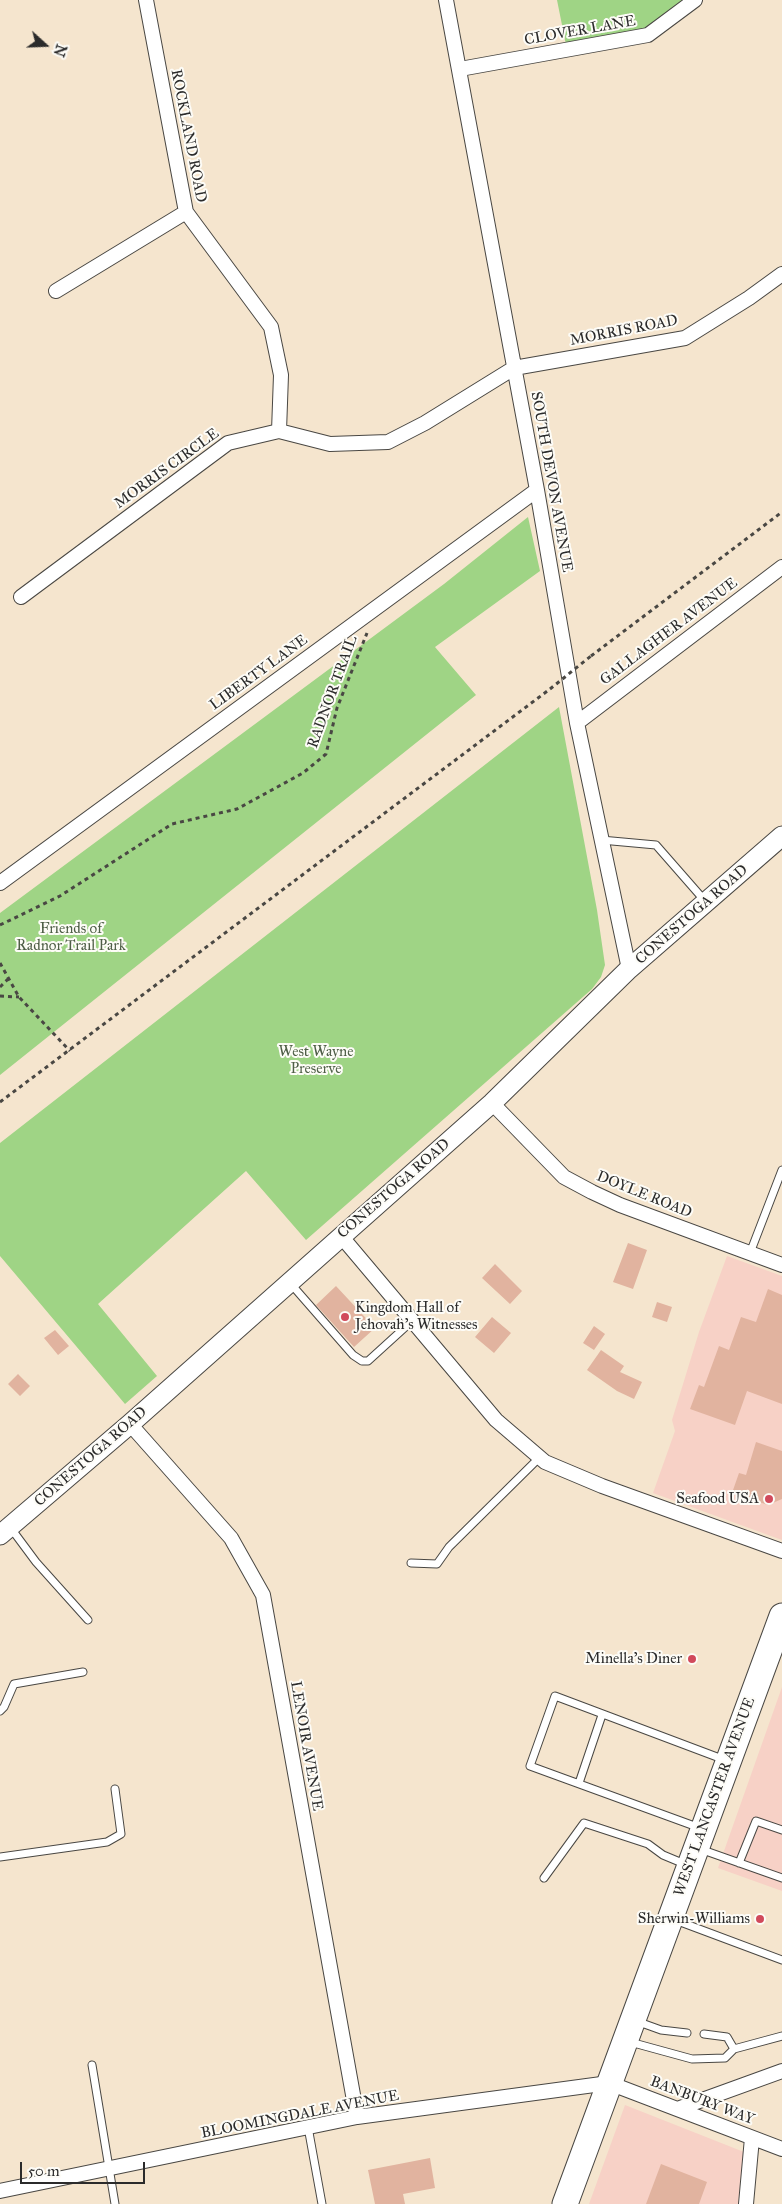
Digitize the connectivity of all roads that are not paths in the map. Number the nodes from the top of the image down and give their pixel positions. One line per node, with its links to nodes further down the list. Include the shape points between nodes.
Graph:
1 (146, 0): 5 (street, ROCKLAND ROAD)
2 (446, 0): 4 (street, SOUTH DEVON AVENUE)
3 (695, 0): 4 (street, CLOVER LANE, via 648,35)
4 (460, 69): 8 (street, SOUTH DEVON AVENUE)
5 (186, 212): 7 (street); 9 (street, ROCKLAND ROAD, via 272,327 281,375)
6 (782, 274): 8 (street, MORRIS ROAD, via 685,338)
7 (56, 291)
8 (514, 368): 9 (street, MORRIS CIRCLE, via 388,442 330,444); 10 (street, SOUTH DEVON AVENUE)
9 (279, 431): 12 (street, MORRIS CIRCLE, via 228,443)
10 (537, 490): 13 (street, SOUTH DEVON AVENUE); 16 (street, LIBERTY LANE)
11 (782, 567): 13 (street, GALLAGHER AVENUE)
12 (20, 597)
13 (577, 723): 15 (street, SOUTH DEVON AVENUE)
14 (782, 836): 17 (main road, CONESTOGA ROAD)
15 (601, 840): 17 (lane, via 656,846); 18 (street, SOUTH DEVON AVENUE)
16 (0, 883)
17 (706, 902): 18 (main road, CONESTOGA ROAD)
18 (629, 970): 19 (main road, CONESTOGA ROAD)
19 (492, 1103): 21 (main road, CONESTOGA ROAD); 22 (street, DOYLE ROAD, via 564,1177 620,1205)
20 (782, 1170): 22 (lane)
21 (341, 1236): 24 (main road, CONESTOGA ROAD); 25 (street)
22 (750, 1253): 23 (street, DOYLE ROAD)
23 (782, 1265)
24 (289, 1282): 25 (lane, via 353,1355 362,1361 368,1362); 26 (main road, CONESTOGA ROAD)
25 (412, 1321): 27 (street, via 496,1420)
26 (130, 1424): 28 (main road, CONESTOGA ROAD); 56 (street, LENOIR AVENUE, via 231,1538 263,1595)
27 (540, 1457): 29 (street, via 602,1486); 30 (lane, via 449,1547 437,1564)
28 (5, 1531): 32 (lane)
29 (782, 1551)
30 (411, 1564)
31 (782, 1616): 36 (highway, WEST LANCASTER AVENUE)
32 (88, 1620)
33 (83, 1672): 34 (lane, via 14,1684)
34 (0, 1711)
35 (602, 1715): 36 (lane); 37 (lane); 37 (lane, via 555,1696 530,1766)
36 (728, 1761): 40 (highway, WEST LANCASTER AVENUE)
37 (579, 1783): 40 (lane)
38 (115, 1789): 41 (lane, via 121,1834 107,1842)
39 (782, 1830): 42 (lane, via 756,1821)
40 (696, 1848): 42 (lane); 43 (lane, via 663,1855 648,1844 584,1824); 45 (highway, WEST LANCASTER AVENUE)
41 (0, 1857)
42 (739, 1863): 44 (lane)
43 (544, 1878)
44 (782, 1878)
45 (670, 1918): 46 (lane); 47 (highway, WEST LANCASTER AVENUE)
46 (782, 1960)
47 (628, 2030): 48 (lane); 51 (lane, via 692,2059 725,2058); 54 (highway, WEST LANCASTER AVENUE)
48 (687, 2033)
49 (704, 2034): 51 (lane, via 727,2036)
50 (782, 2036): 51 (lane)
51 (734, 2049)
52 (92, 2065): 60 (lane)
53 (782, 2071): 55 (street)
54 (609, 2083): 55 (street, BANBURY WAY); 56 (street, BLOOMINGDALE AVENUE); 64 (highway, WEST LANCASTER AVENUE)
55 (680, 2108): 58 (street, BANBURY WAY)
56 (357, 2117): 57 (street, BLOOMINGDALE AVENUE)
57 (308, 2127): 60 (street, BLOOMINGDALE AVENUE); 63 (lane)
58 (752, 2138): 59 (street, BANBURY WAY); 65 (street)
59 (782, 2149)
60 (109, 2170): 61 (street, BLOOMINGDALE AVENUE); 62 (lane)
61 (0, 2192)
62 (115, 2204)
63 (322, 2204)
64 (565, 2204)
65 (746, 2204)

